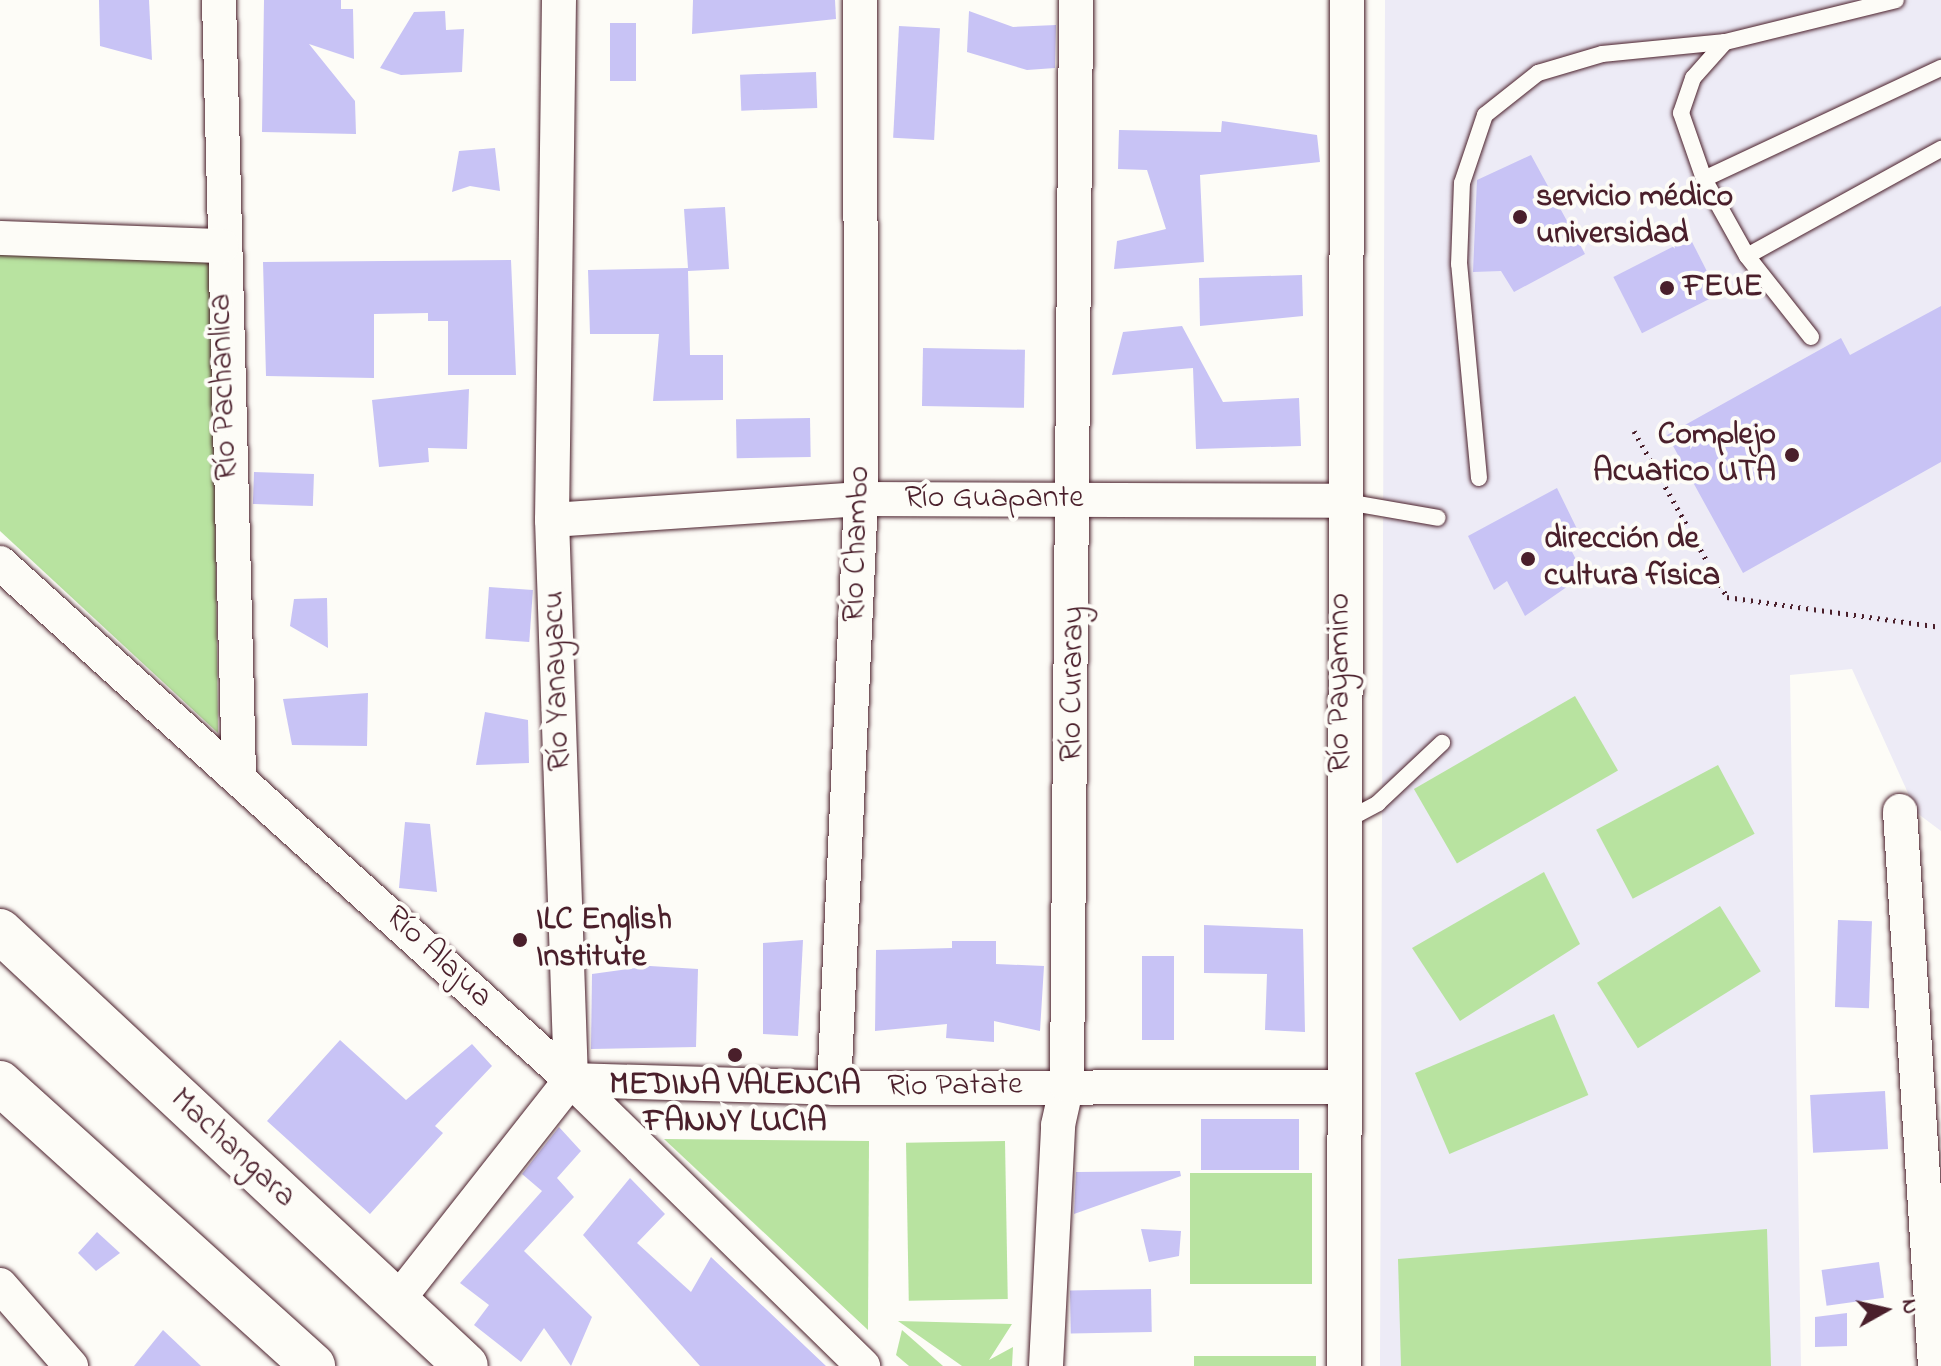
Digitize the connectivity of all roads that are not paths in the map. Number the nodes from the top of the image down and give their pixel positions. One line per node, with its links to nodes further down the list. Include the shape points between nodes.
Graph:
1 (219, 0): 12 (street, Río Pachanlica)
2 (559, 0): 20 (street, Río Yanayacu)
3 (860, 0): 16 (street, Río Chambo)
4 (1076, 0): 17 (street, Río Curaray)
5 (1347, 0): 18 (street, Río Payamino)
6 (1896, 0): 7 (lane)
7 (1725, 42): 10 (lane, via 1693,78 1681,113); 15 (lane, via 1602,54 1538,73 1485,115 1462,183 1459,264)
8 (1941, 68): 10 (lane)
9 (1941, 149): 13 (lane)
10 (1704, 179): 13 (lane)
11 (0, 238): 12 (street)
12 (222, 246): 23 (street, Río Pachanlica)
13 (1747, 256): 14 (lane)
14 (1811, 337)
15 (1479, 478)
16 (861, 499): 17 (street, Río Guapante); 20 (street, Río Guapante); 31 (street, Río Chambo)
17 (1077, 500): 18 (street, Río Guapante); 28 (street, Río Curaray)
18 (1341, 501): 19 (lane); 25 (street, Río Payamino)
19 (1438, 518)
20 (552, 520): 27 (street, Río Yanayacu)
21 (0, 563): 23 (street, Río Alajua)
22 (1442, 743): 25 (lane, via 1378,803)
23 (239, 775): 27 (street, Río Alajua)
24 (1900, 811): 40 (street)
25 (1340, 824): 29 (street, Río Payamino)
26 (0, 931): 33 (street, Machangara)
27 (571, 1080): 31 (street, Rio Patate); 33 (street); 37 (street, Río Alajua)
28 (1067, 1085): 29 (street, Rio Patate); 31 (street, Rio Patate); 38 (street, Río Curaray, via 1058,1125)
29 (1339, 1087): 39 (street, Río Payamino)
30 (2, 1088): 35 (street)
31 (834, 1088)
32 (0, 1285): 34 (street)
33 (396, 1302): 36 (street, Machangara)
34 (71, 1366)
35 (313, 1366)
36 (466, 1366)
37 (863, 1366)
38 (1046, 1366)
39 (1344, 1366)
40 (1935, 1366)

